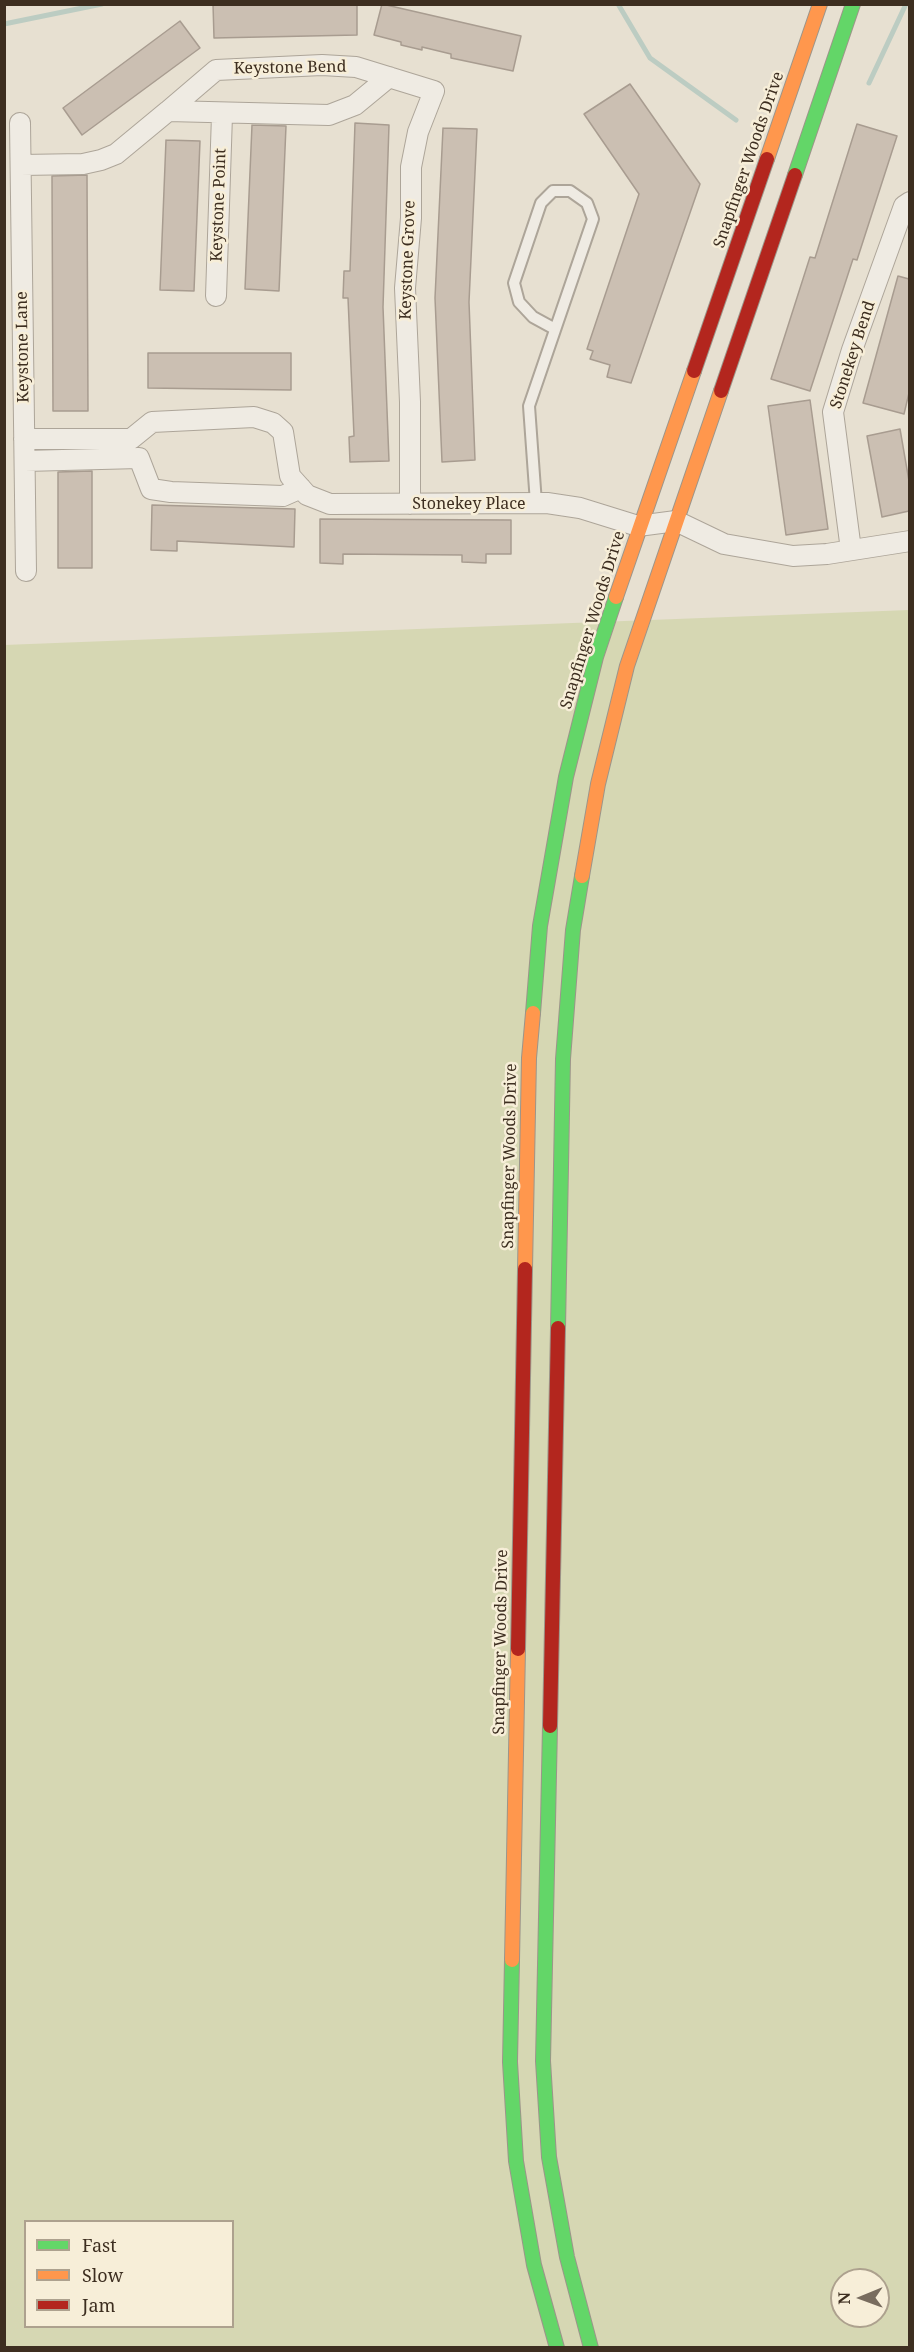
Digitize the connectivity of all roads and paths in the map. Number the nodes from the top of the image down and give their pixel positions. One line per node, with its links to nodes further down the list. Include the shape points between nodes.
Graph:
1 (820, 4): 18 (main road, Snapfinger Woods Drive)
2 (853, 4): 17 (main road)
3 (390, 77): 4 (street, Keystone Bend); 5 (street, Keystone Bend, via 356,67 322,65 216,70); 6 (street, via 355,105 329,115)
4 (434, 91): 16 (street, Keystone Grove, via 418,132 411,167 405,288)
5 (168, 111): 6 (street); 8 (street, Keystone Bend, via 116,154 101,160)
6 (222, 115): 10 (street, Keystone Point)
7 (20, 123): 8 (street, Keystone Lane)
8 (21, 165): 12 (street, Keystone Lane)
9 (909, 202): 20 (street, Stonekey Bend, via 852,350 833,412)
10 (216, 296)
11 (555, 329): 11 (lane, via 593,219 587,203 570,191 553,191 540,203 514,283 519,302); 15 (lane, via 529,406)
12 (24, 439): 13 (street, Keystone Lane); 14 (street, via 131,439 152,422 254,417 273,423 283,432 290,476)
13 (25, 461): 14 (street, via 138,458 151,489 171,492 283,496); 21 (street, Keystone Lane)
14 (301, 488): 16 (street, Stonekey Place, via 307,495 330,504)
15 (536, 503): 16 (street, Stonekey Place); 18 (street, Stonekey Place, via 580,508)
16 (410, 504)
17 (676, 521): 18 (street); 20 (street, via 724,544 750,550 793,556); 22 (main road, via 627,666 598,784 573,930)
18 (638, 526): 23 (main road, Snapfinger Woods Drive, via 596,657 566,777 540,926)
19 (909, 541): 20 (street)
20 (851, 550)
21 (26, 571)
22 (569, 980): 23 (street); 25 (main road, via 563,1059 556,1324)
23 (536, 981): 24 (main road, Snapfinger Woods Drive, via 529,1058)
24 (510, 2040): 25 (street); 26 (main road, Snapfinger Woods Drive, via 516,2161 534,2265)
25 (544, 2041): 27 (main road, via 549,2157 567,2258)
26 (556, 2348)
27 (591, 2348)

